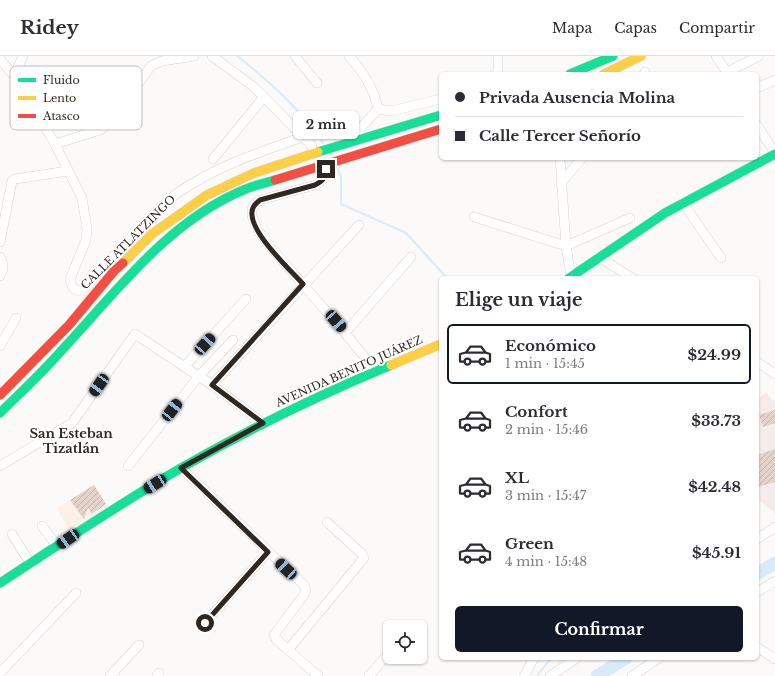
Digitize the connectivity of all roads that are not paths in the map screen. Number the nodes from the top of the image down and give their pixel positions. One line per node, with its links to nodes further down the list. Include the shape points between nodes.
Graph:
1 (23, 56): 12 (street)
2 (194, 56): 19 (street, via 162,61 151,66)
3 (212, 56): 23 (street)
4 (295, 56): 21 (street)
5 (349, 56): 25 (street, via 371,86)
6 (498, 56): 14 (street)
7 (613, 56): 15 (main road)
8 (641, 56): 16 (main road)
9 (716, 56): 17 (street)
10 (759, 56): 18 (street)
11 (0, 59): 13 (street, CALLE ATLATZINGO)
12 (18, 66)
13 (10, 71)
14 (497, 72)
15 (575, 72)
16 (608, 72)
17 (727, 72)
18 (730, 72)
19 (142, 78)
20 (775, 80): 22 (street)
21 (318, 83)
22 (759, 87)
23 (264, 97): 30 (street); 36 (street)
24 (439, 99): 25 (street, via 391,111)
25 (378, 109): 31 (street, via 359,130)
26 (439, 116): 31 (main road)
27 (47, 130): 33 (street, CALLE ATLATZINGO)
28 (100, 130): 33 (street)
29 (439, 130): 70 (main road, via 246,189 214,204 160,245 61,352)
30 (303, 137): 34 (street); 40 (street, CALLE ATLATZINGO, via 246,157 177,192 137,230 86,288 78,291 70,285 70,280 86,240 87,229 82,198)
31 (356, 140): 69 (main road, via 254,173 207,195 177,215 152,234 114,271 69,325)
32 (761, 141): 35 (street)
33 (55, 144): 40 (street, CALLE ATLATZINGO)
34 (312, 146)
35 (775, 153): 42 (main road)
36 (213, 160)
37 (560, 160): 41 (street)
38 (580, 160): 41 (street)
39 (326, 169): 56 (street, via 325,178 321,182 260,200 252,209 258,232)
40 (68, 172): 46 (street, via 12,180)
41 (561, 183): 47 (street)
42 (683, 203): 50 (main road); 51 (street)
43 (474, 217): 47 (street)
44 (630, 218): 47 (street)
45 (359, 225): 56 (street)
46 (0, 242)
47 (566, 246): 53 (street)
48 (0, 257): 52 (street, via 4,265)
49 (412, 257): 59 (street)
50 (599, 257): 54 (main road); 55 (street)
51 (721, 258)
52 (0, 276)
53 (570, 276)
54 (571, 276)
55 (629, 276)
56 (303, 284): 59 (street); 68 (street)
57 (246, 298): 64 (street)
58 (16, 318): 62 (street)
59 (345, 333): 65 (street)
60 (233, 340): 67 (street)
61 (439, 345): 65 (main road, AVENIDA BENITO JUÁREZ)
62 (0, 346)
63 (759, 363): 66 (street)
64 (184, 367): 67 (street); 72 (street, via 135,334 72,422)
65 (376, 371): 71 (main road, AVENIDA BENITO JUÁREZ)
66 (775, 374)
67 (199, 376): 68 (street); 73 (street)
68 (212, 385): 71 (street)
69 (0, 394)
70 (0, 413)
71 (263, 423): 74 (main road, AVENIDA BENITO JUÁREZ)
72 (0, 466)
73 (128, 466)
74 (181, 468): 80 (main road, AVENIDA BENITO JUÁREZ); 81 (street)
75 (327, 522): 90 (street, via 364,558)
76 (42, 526): 80 (street)
77 (775, 527): 79 (street)
78 (12, 534): 82 (street)
79 (759, 538)
80 (57, 546): 82 (main road, AVENIDA BENITO JUÁREZ)
81 (268, 552): 87 (street); 90 (street, via 304,585 306,590 274,635)
82 (30, 563): 84 (main road, AVENIDA BENITO JUÁREZ)
83 (775, 580): 85 (street)
84 (0, 583)
85 (759, 591)
86 (76, 593): 96 (street)
87 (205, 623)
88 (139, 645): 97 (street)
89 (759, 648): 95 (street)
90 (288, 650): 98 (street)
91 (383, 660): 99 (street)
92 (533, 660): 100 (street)
93 (574, 660): 101 (street)
94 (656, 660): 102 (street)
95 (775, 660)
96 (0, 673)
97 (110, 676)
98 (318, 676)
99 (369, 676)
100 (524, 676)
101 (550, 676)
102 (632, 676)

